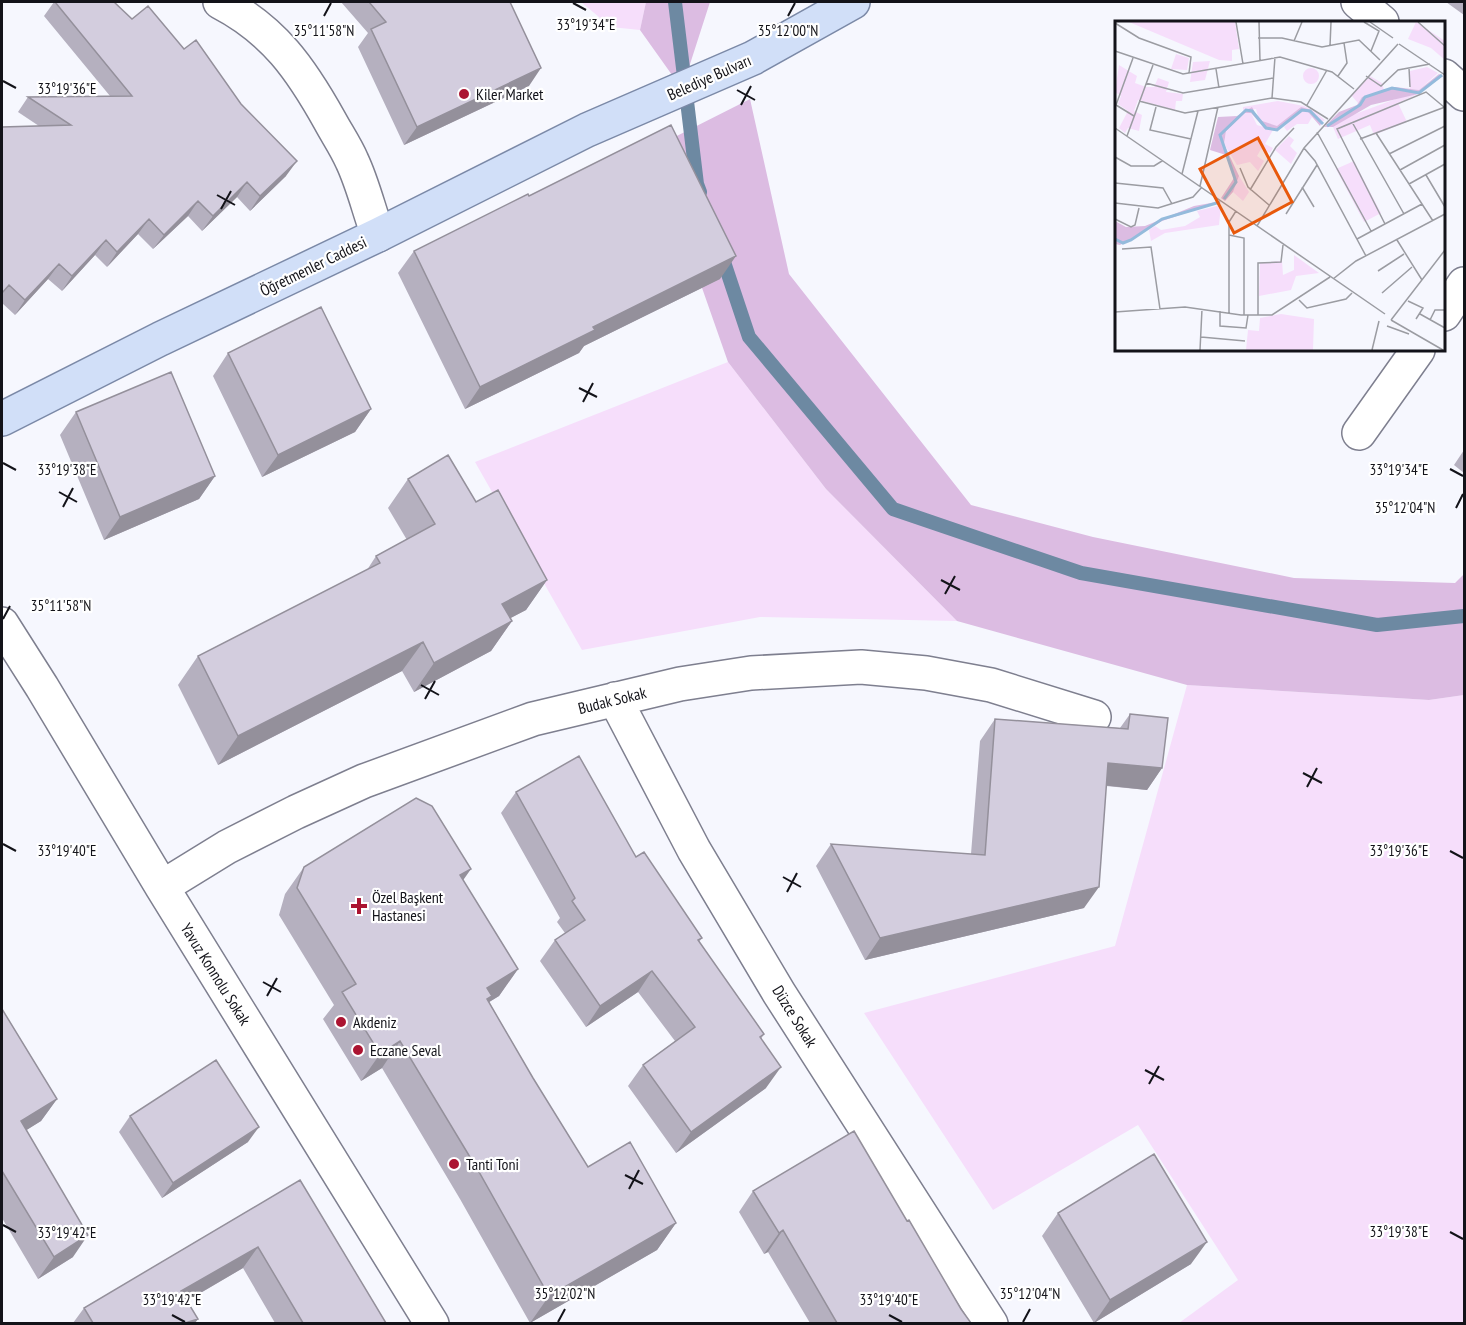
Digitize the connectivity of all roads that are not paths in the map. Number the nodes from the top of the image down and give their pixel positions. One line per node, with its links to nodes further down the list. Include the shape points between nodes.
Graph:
1 (220, 2): 8 (street, via 280,46 310,85 352,162)
2 (853, 2): 7 (main road, Belediye Bulvarı, via 753,58)
3 (1358, 2): 4 (street)
4 (1381, 21)
5 (1445, 78): 6 (street)
6 (1464, 94)
7 (625, 113): 8 (main road, Öğretmenler Caddesi)
8 (378, 235): 12 (main road, Öğretmenler Caddesi)
9 (1464, 284): 10 (street)
10 (1445, 311)
11 (1417, 351): 13 (street)
12 (2, 419)
13 (1359, 433)
14 (2, 624): 17 (street, Yavuz Konnolu Sokak)
15 (615, 699): 16 (street, Budak Sokak, via 751,673 861,667 991,685); 17 (street, Budak Sokak, via 533,719 364,781 227,847); 19 (street, Düzce Sokak, via 694,850 780,993)
16 (1094, 717)
17 (162, 887): 18 (street, Yavuz Konnolu Sokak)
18 (432, 1323)
19 (991, 1323)

